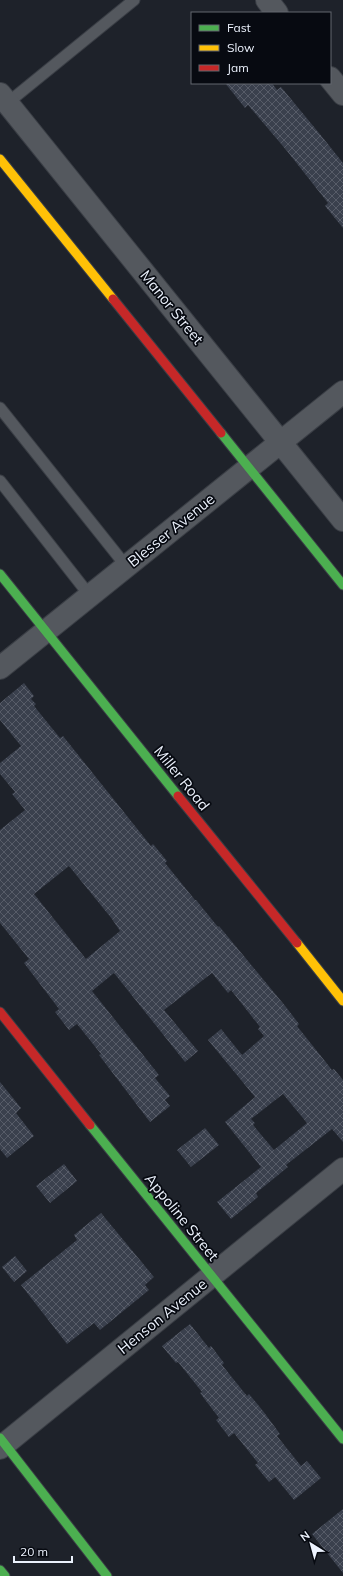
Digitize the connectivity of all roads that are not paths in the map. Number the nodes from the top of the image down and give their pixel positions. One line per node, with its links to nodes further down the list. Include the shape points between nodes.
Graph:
1 (134, 0): 6 (lane)
2 (266, 0): 3 (street)
3 (276, 12)
4 (331, 79): 5 (street)
5 (343, 94)
6 (3, 102): 10 (street, Manor Street)
7 (0, 159): 11 (street)
8 (343, 392): 10 (street, Blesser Avenue)
9 (0, 408): 14 (lane)
10 (280, 442): 11 (street, Blesser Avenue); 13 (street, Manor Street)
11 (249, 468): 14 (street, Blesser Avenue); 16 (street)
12 (0, 481): 19 (lane)
13 (343, 520)
14 (126, 566): 19 (street, Blesser Avenue)
15 (0, 574): 17 (street, Miller Road)
16 (343, 585)
17 (10, 586): 18 (lane); 20 (street, Miller Road)
18 (0, 595)
19 (90, 596): 20 (street, Blesser Avenue)
20 (46, 631): 21 (street, Blesser Avenue); 22 (street, Miller Road)
21 (0, 668)
22 (343, 1001)
23 (0, 1012): 25 (street, Appoline Street)
24 (343, 1168): 25 (street, Henson Avenue)
25 (212, 1276): 26 (street, Appoline Street); 27 (street, Henson Avenue)
26 (343, 1439)
27 (2, 1443): 30 (street)
28 (0, 1570): 29 (street)
29 (5, 1576)
30 (107, 1576)

